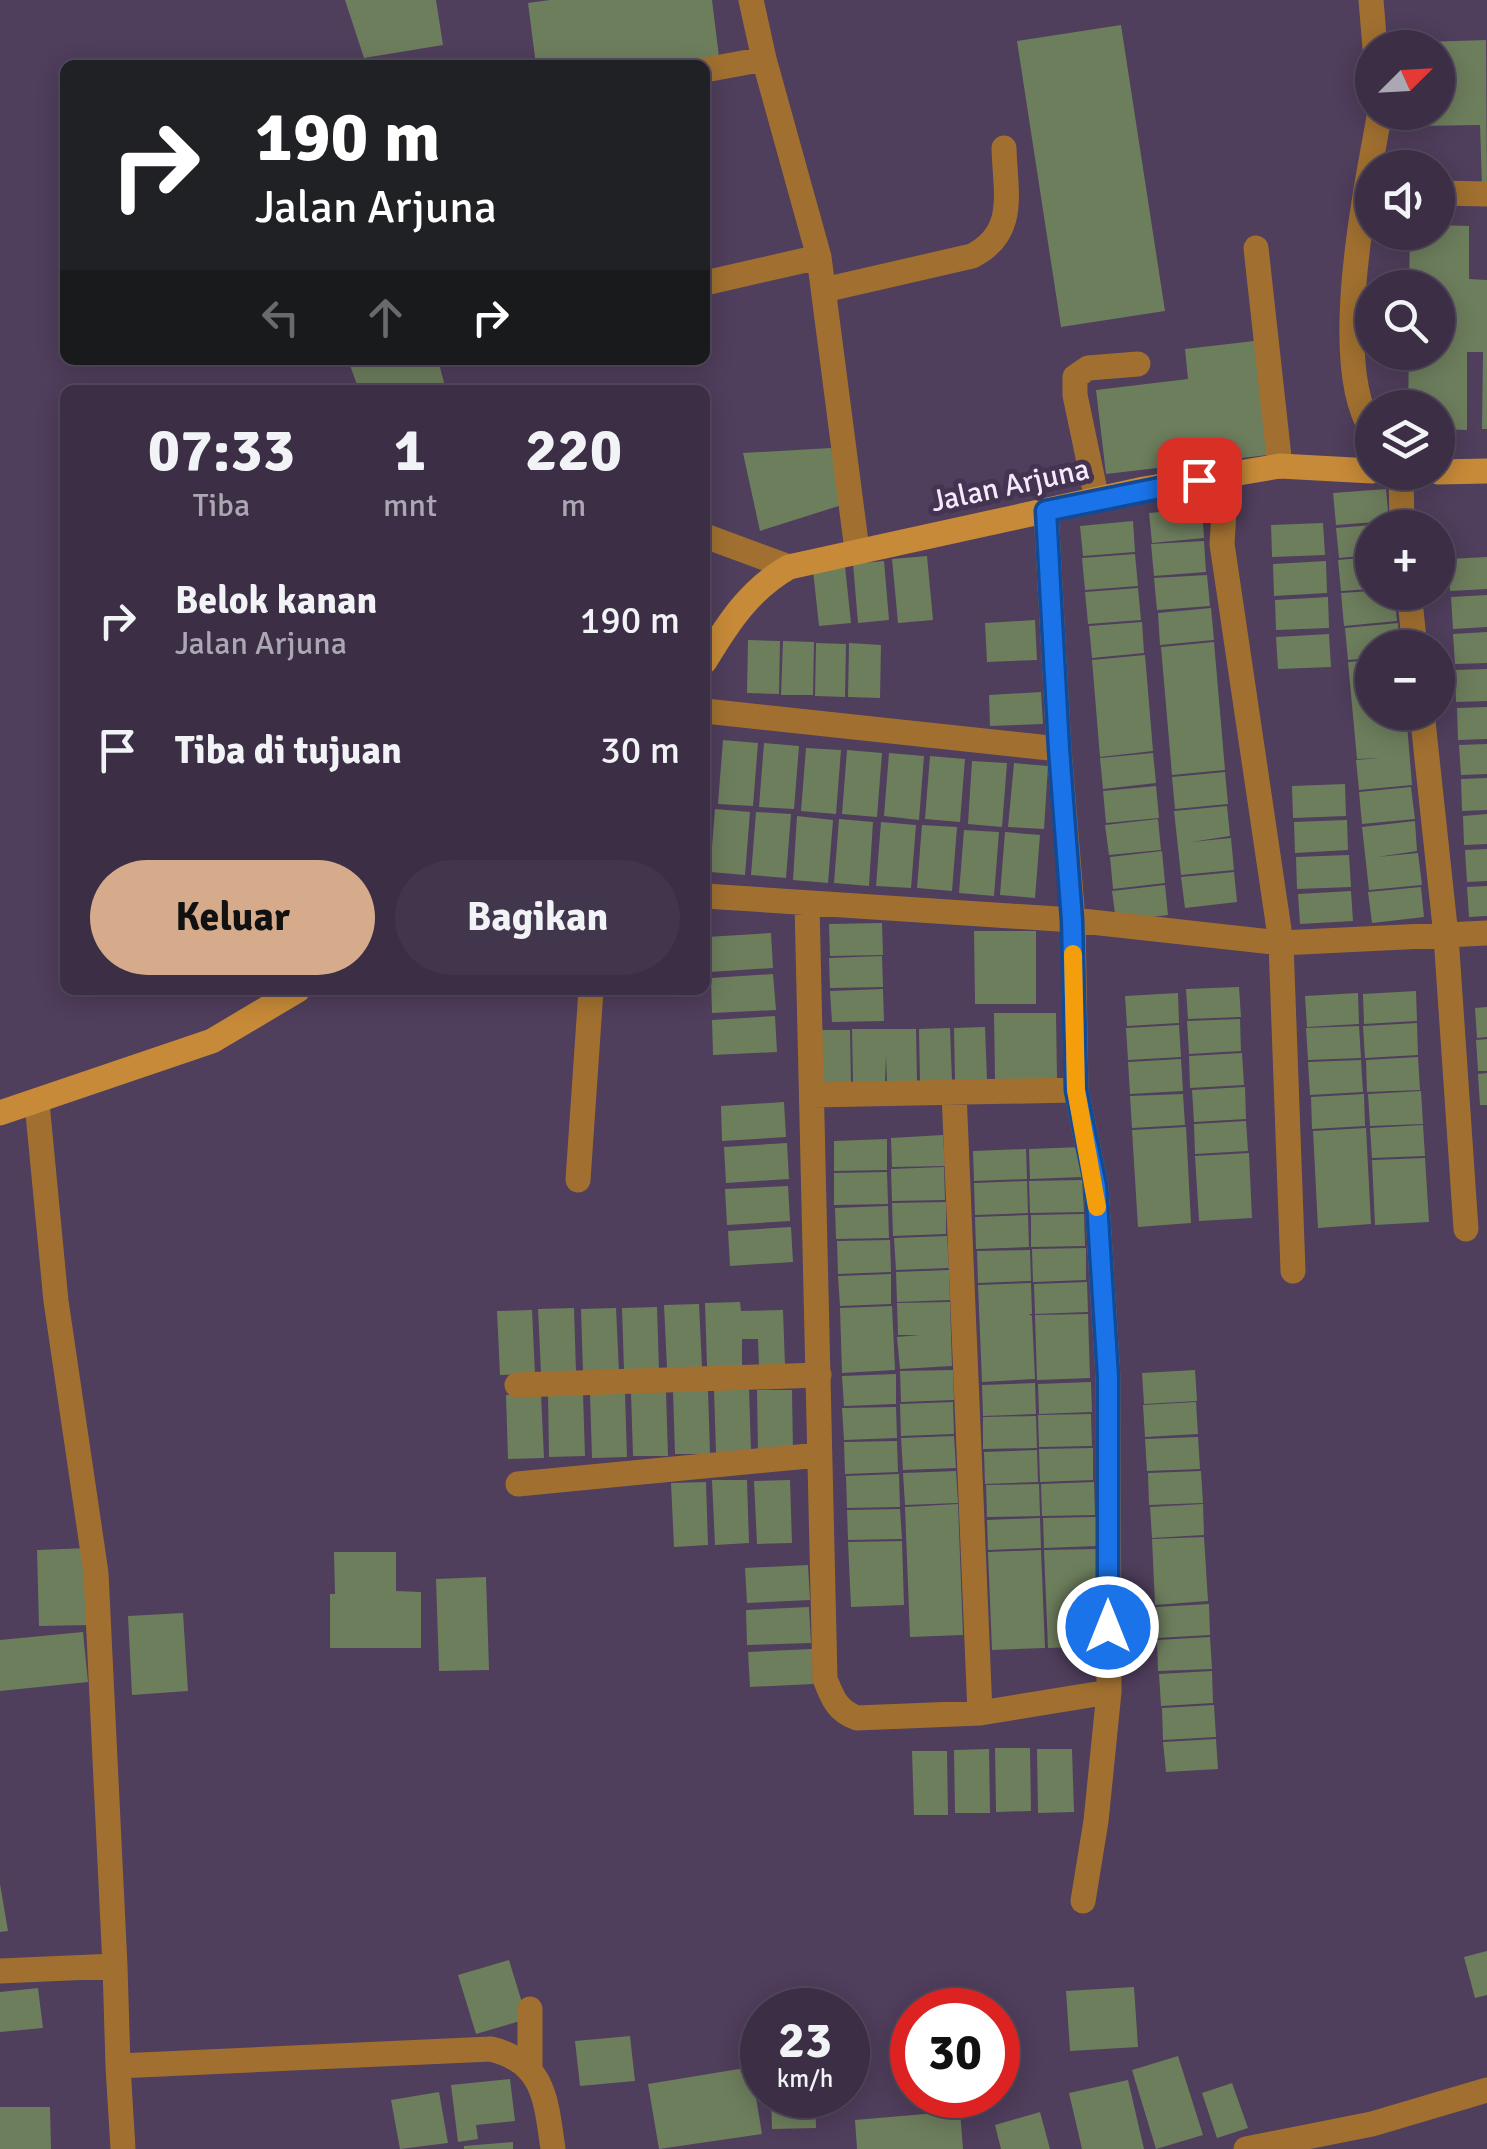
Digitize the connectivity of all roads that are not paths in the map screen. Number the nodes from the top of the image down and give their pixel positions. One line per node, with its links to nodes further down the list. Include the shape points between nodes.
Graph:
1 (751, 0): 4 (street)
2 (1371, 0): 3 (street)
3 (1374, 30)
4 (764, 59): 5 (street); 11 (street)
5 (710, 69)
6 (1004, 148): 13 (street, via 1006,221 986,250)
7 (1455, 193): 8 (street)
8 (1487, 194)
9 (1256, 248): 16 (street)
10 (1361, 250): 15 (street, via 1351,342)
11 (819, 257): 12 (street); 13 (street)
12 (710, 282)
13 (824, 290): 24 (street)
14 (1138, 364): 21 (street, via 1088,368 1075,377)
15 (1358, 390)
16 (1280, 466): 17 (street, Jalan Arjuna); 20 (street, Jalan Arjuna)
17 (1355, 470)
18 (1487, 471): 19 (street)
19 (1455, 472)
20 (1226, 476): 21 (street, Jalan Arjuna); 35 (street, via 1222,544)
21 (1096, 500): 22 (street, Jalan Arjuna)
22 (1046, 511): 24 (street, Jalan Arjuna); 29 (street)
23 (710, 538): 25 (street)
24 (857, 550): 25 (street, Jalan Arjuna)
25 (789, 567): 26 (street, Jalan Arjuna, via 765,581)
26 (710, 652)
27 (710, 712): 29 (street)
28 (1424, 730): 34 (street)
29 (1059, 749): 32 (street)
30 (710, 896): 31 (street)
31 (807, 904): 32 (street); 40 (street)
32 (1072, 920): 35 (street); 38 (street)
33 (1487, 932): 34 (street)
34 (1446, 936): 35 (street); 44 (street)
35 (1280, 944): 45 (street)
36 (290, 995): 41 (street, via 212,1041)
37 (591, 995): 43 (street)
38 (1076, 1090): 39 (street); 50 (street, via 1096,1186 1108,1377)
39 (954, 1092): 40 (street); 51 (street)
40 (812, 1096): 46 (street)
41 (37, 1102): 42 (street); 53 (street, via 56,1302 96,1572)
42 (0, 1112)
43 (578, 1180)
44 (1466, 1228)
45 (1294, 1271)
46 (819, 1375): 47 (street); 48 (street)
47 (517, 1385)
48 (819, 1456): 49 (street); 51 (street, via 826,1679 834,1702 857,1718)
49 (518, 1484)
50 (1108, 1692): 51 (street); 52 (street)
51 (980, 1713)
52 (1083, 1901)
53 (115, 1966): 54 (street); 56 (street)
54 (0, 1971)
55 (530, 2008): 57 (street)
56 (118, 2066): 57 (street, via 491,2049); 60 (street)
57 (530, 2068): 61 (street, via 547,2108)
58 (1487, 2090): 59 (street)
59 (1343, 2139): 62 (street)
60 (122, 2149)
61 (553, 2149)
62 (1246, 2149)

